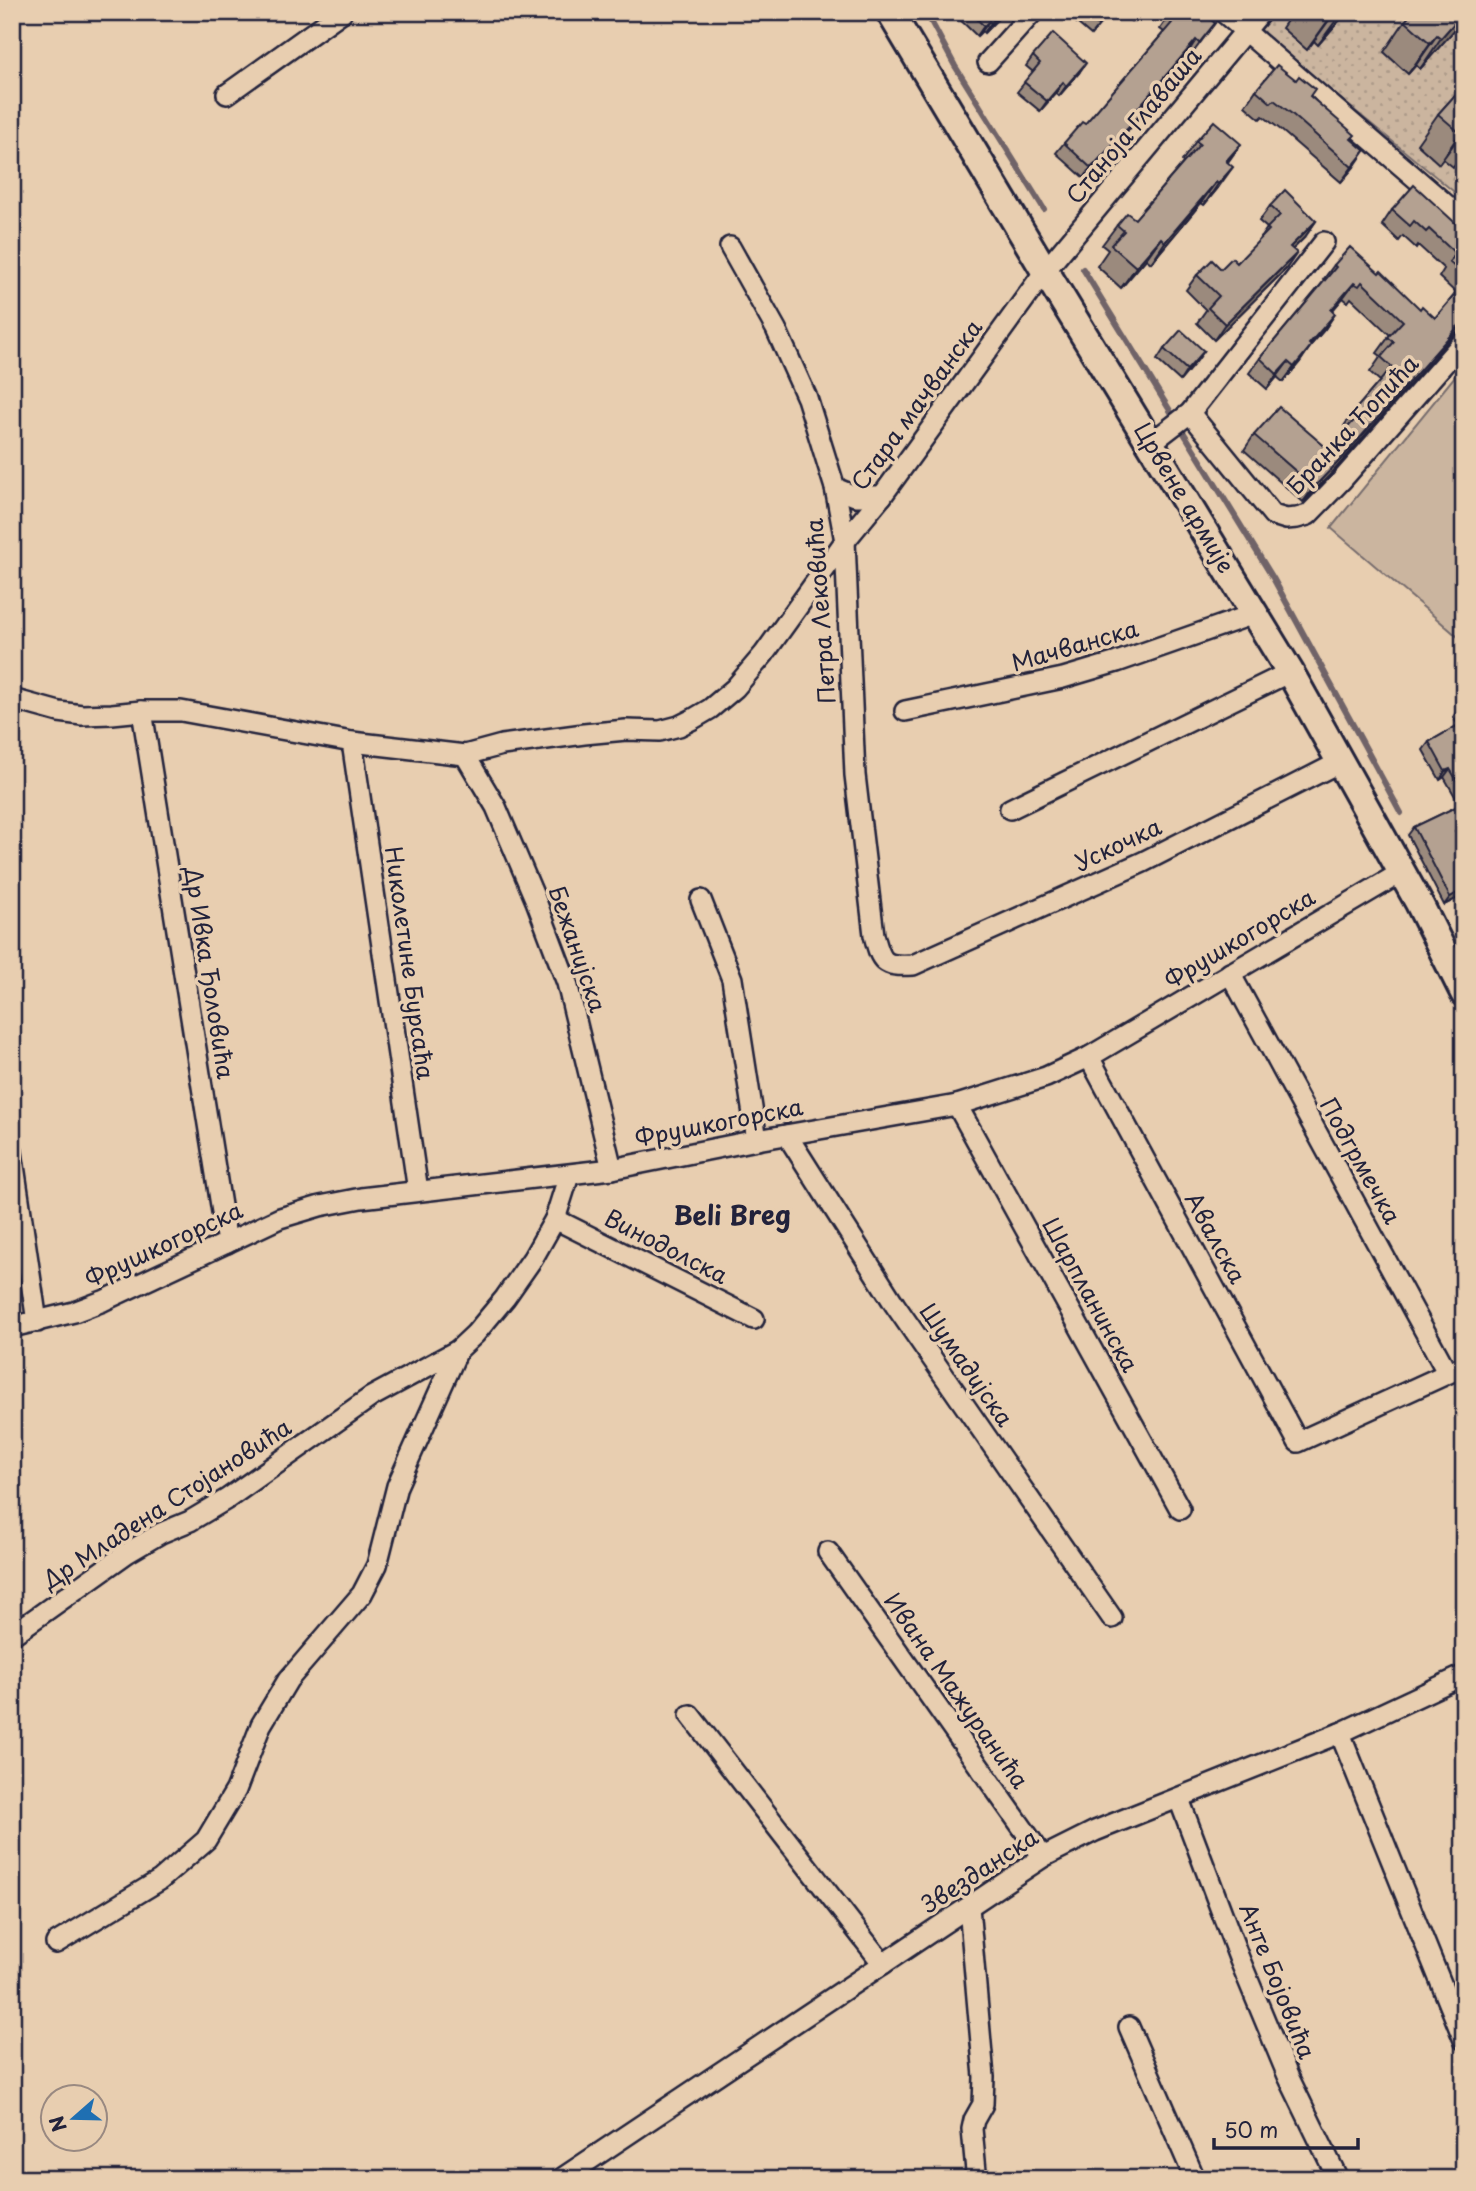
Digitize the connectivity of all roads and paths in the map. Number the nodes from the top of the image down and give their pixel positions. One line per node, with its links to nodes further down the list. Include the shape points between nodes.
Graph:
1 (342, 12): 8 (street)
2 (890, 12): 12 (main road, Црвене армије)
3 (1223, 12): 6 (street)
4 (1261, 12): 6 (street, Станоја Главаша)
5 (1028, 14): 7 (street)
6 (1245, 31): 9 (street); 12 (street, Станоја Главаша)
7 (988, 62)
8 (228, 94)
9 (1464, 220)
10 (1324, 242): 14 (street)
11 (730, 247): 16 (street, Петра Лековића, via 776,329 807,398)
12 (1045, 271): 15 (main road, Црвене армије); 17 (street, Стара мачванска)
13 (1464, 341): 14 (street, Бранка Ћопића, via 1341,481 1308,515 1297,518 1273,515)
14 (1190, 413): 15 (street)
15 (1151, 443): 19 (main road, Црвене армије)
16 (835, 488): 17 (street, via 855,496); 18 (street, Петра Лековића)
17 (882, 496): 18 (street, Стара мачванска)
18 (845, 541): 25 (street, Стара мачванска, via 779,634 735,688 710,709 660,731 584,734); 30 (street, Петра Лековића, via 855,775 874,935 886,963)
19 (1254, 614): 20 (main road, Црвене армије); 23 (street, Мачванска, via 1063,678)
20 (1290, 672): 26 (main road, Црвене армије); 27 (street)
21 (12, 699): 22 (street, via 82,715)
22 (142, 711): 24 (street, via 181,711); 42 (street, Др Ивка Ђоловића)
23 (905, 711)
24 (352, 743): 25 (street); 40 (street, Николетине Бурсаћа)
25 (465, 755): 38 (street, Бежанијска, via 496,807 567,982)
26 (1340, 762): 28 (main road, Црвене армије); 30 (street, Ускочка, via 1143,862)
27 (1010, 809)
28 (1402, 872): 31 (street, Фрушкогорска); 32 (main road, Црвене армије)
29 (701, 900): 36 (street, via 732,979)
30 (913, 965)
31 (1230, 973): 33 (street, Фрушкогорска); 47 (street, Подгрмечка)
32 (1464, 993)
33 (1089, 1057): 34 (street, Фрушкогорска, via 1035,1081); 47 (street, Авалска, via 1298,1442)
34 (957, 1105): 35 (street, Фрушкогорска); 48 (street, Шарпланинска)
35 (787, 1135): 36 (street, Фрушкогорска); 50 (street, Шумадијска, via 895,1305)
36 (757, 1140): 38 (street, Фрушкогорска)
37 (12, 1152): 44 (street)
38 (612, 1170): 39 (street, Фрушкогорска)
39 (569, 1175): 40 (street, Фрушкогорска); 41 (street, Др Младена Стојановића)
40 (418, 1191): 42 (street, Фрушкогорска, via 320,1206 280,1218)
41 (555, 1219): 43 (street, Винодолска); 46 (street, Др Младена Стојановића, via 505,1298)
42 (227, 1243): 44 (street, Фрушкогорска, via 103,1301)
43 (754, 1319)
44 (37, 1322): 45 (street, Фрушкогорска)
45 (12, 1327)
46 (458, 1350): 51 (street, Др Младена Стојановића, via 371,1397 227,1499 127,1553); 58 (street, via 397,1486 377,1565 362,1594 288,1680 261,1725 236,1790 206,1840 160,1880)
47 (1455, 1369)
48 (1180, 1509)
49 (828, 1552): 56 (street, Ивана Мажуранића)
50 (1112, 1618)
51 (12, 1635)
52 (1464, 1675): 54 (street, Звезданска)
53 (690, 1715): 59 (street)
54 (1340, 1733): 55 (street, Звезданска); 61 (street)
55 (1179, 1798): 56 (street, Звезданска); 65 (street, Анте Бојовића, via 1239,1958)
56 (1043, 1857): 57 (street, Звезданска)
57 (969, 1907): 59 (street, Звезданска); 63 (street, via 984,2077 983,2104 972,2129)
58 (56, 1943)
59 (883, 1964): 62 (street, Звезданска)
60 (1129, 2027): 64 (street)
61 (1464, 2040)
62 (561, 2179)
63 (973, 2179)
64 (1195, 2179)
65 (1338, 2179)

